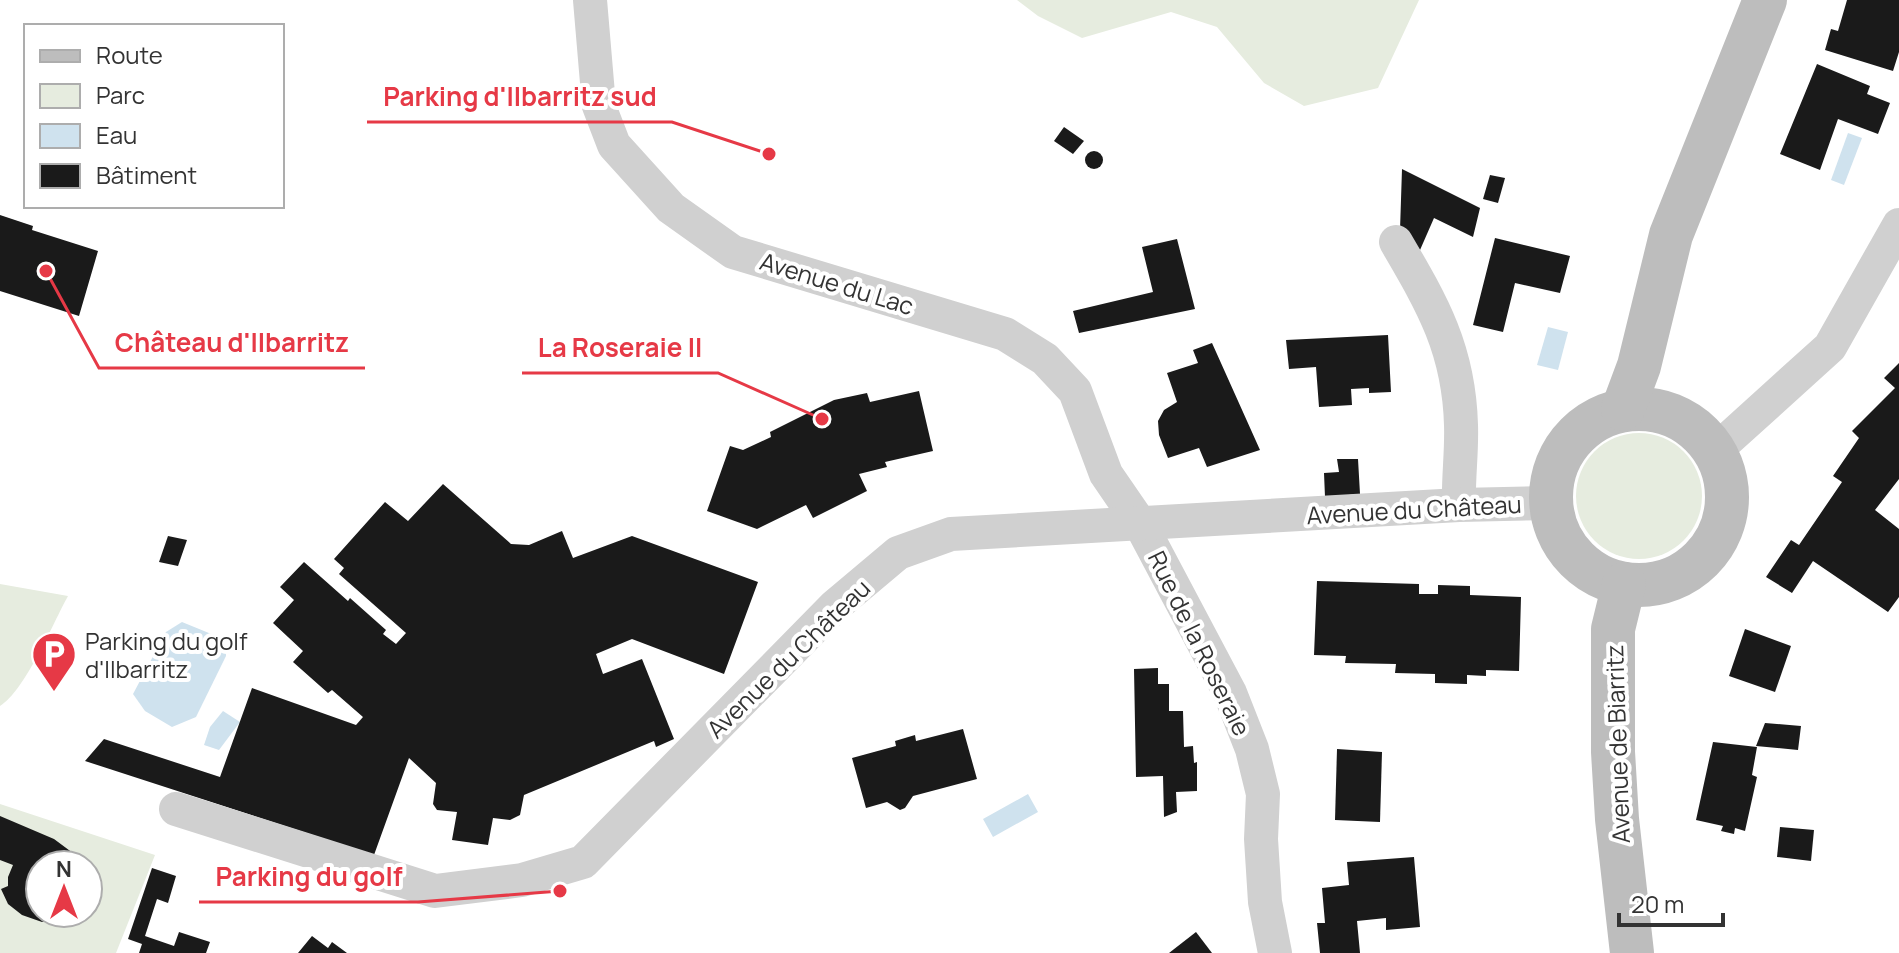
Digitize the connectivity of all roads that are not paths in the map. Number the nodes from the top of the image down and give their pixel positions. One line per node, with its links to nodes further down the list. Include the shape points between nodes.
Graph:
1 (590, 0): 9 (street, Avenue du Lac, via 599,106 614,145 671,208 733,252 1005,334 1045,359 1075,391 1106,474)
2 (1765, 0): 5 (main road, via 1671,235)
3 (1899, 225): 6 (street, via 1830,347)
4 (1396, 242): 8 (street, via 1450,347 1461,425)
5 (1623, 409): 6 (main road, via 1675,416); 7 (main road, via 1577,432 1561,453)
6 (1715, 451): 10 (main road, via 1726,478 1727,507 1720,535 1703,559 1680,576 1652,585)
7 (1550, 503): 8 (street, Avenue du Château); 10 (main road, via 1557,532 1573,556 1596,575)
8 (1459, 505): 9 (street, Avenue du Château)
9 (1141, 525): 11 (street, Avenue du Château, via 951,534 898,553 835,606 583,862 522,880 435,891); 12 (street, Rue de la Roseraie, via 1230,693 1252,749 1263,794 1265,902)
10 (1624, 584): 13 (main road, Avenue de Biarritz, via 1613,629 1613,752)
11 (176, 809)
12 (1275, 953)
13 (1632, 953)

